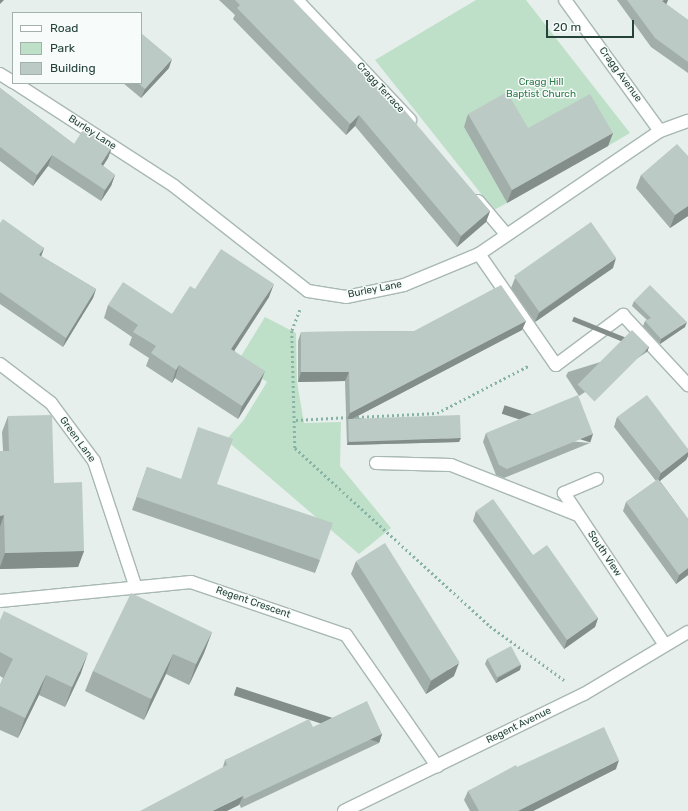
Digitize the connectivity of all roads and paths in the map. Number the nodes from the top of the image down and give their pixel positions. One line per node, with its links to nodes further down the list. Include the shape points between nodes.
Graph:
1 (297, 0): 7 (street, Cragg Terrace)
2 (565, 0): 8 (street, Cragg Avenue)
3 (0, 74): 4 (street, Burley Lane)
4 (12, 81)
5 (17, 84): 12 (street, Burley Lane, via 174,186)
6 (687, 123): 8 (street, Burley Lane)
7 (418, 130)
8 (660, 131): 10 (street, Burley Lane)
9 (470, 192): 10 (street)
10 (506, 234): 11 (street, Burley Lane)
11 (479, 254): 12 (street, Burley Lane, via 404,285 346,297); 13 (street)
12 (308, 291): 16 (path, via 292,331)
13 (548, 353): 15 (street, via 556,365 623,315); 16 (path, via 437,413)
14 (0, 364): 20 (street, Green Lane, via 51,403 94,460)
15 (688, 384)
16 (296, 420): 24 (path, via 295,448 490,626)
17 (376, 462): 19 (street, via 451,465)
18 (597, 479): 19 (street, South View, via 564,493)
19 (578, 515): 23 (street, South View)
20 (135, 586): 21 (street, Regent Crescent); 25 (street, Regent Crescent, via 191,582 346,635)
21 (0, 601)
22 (688, 632): 23 (street, Regent Avenue)
23 (665, 645): 24 (street, Regent Avenue)
24 (584, 694): 25 (street, Regent Avenue)
25 (437, 766): 26 (street, Regent Avenue)
26 (344, 811)

